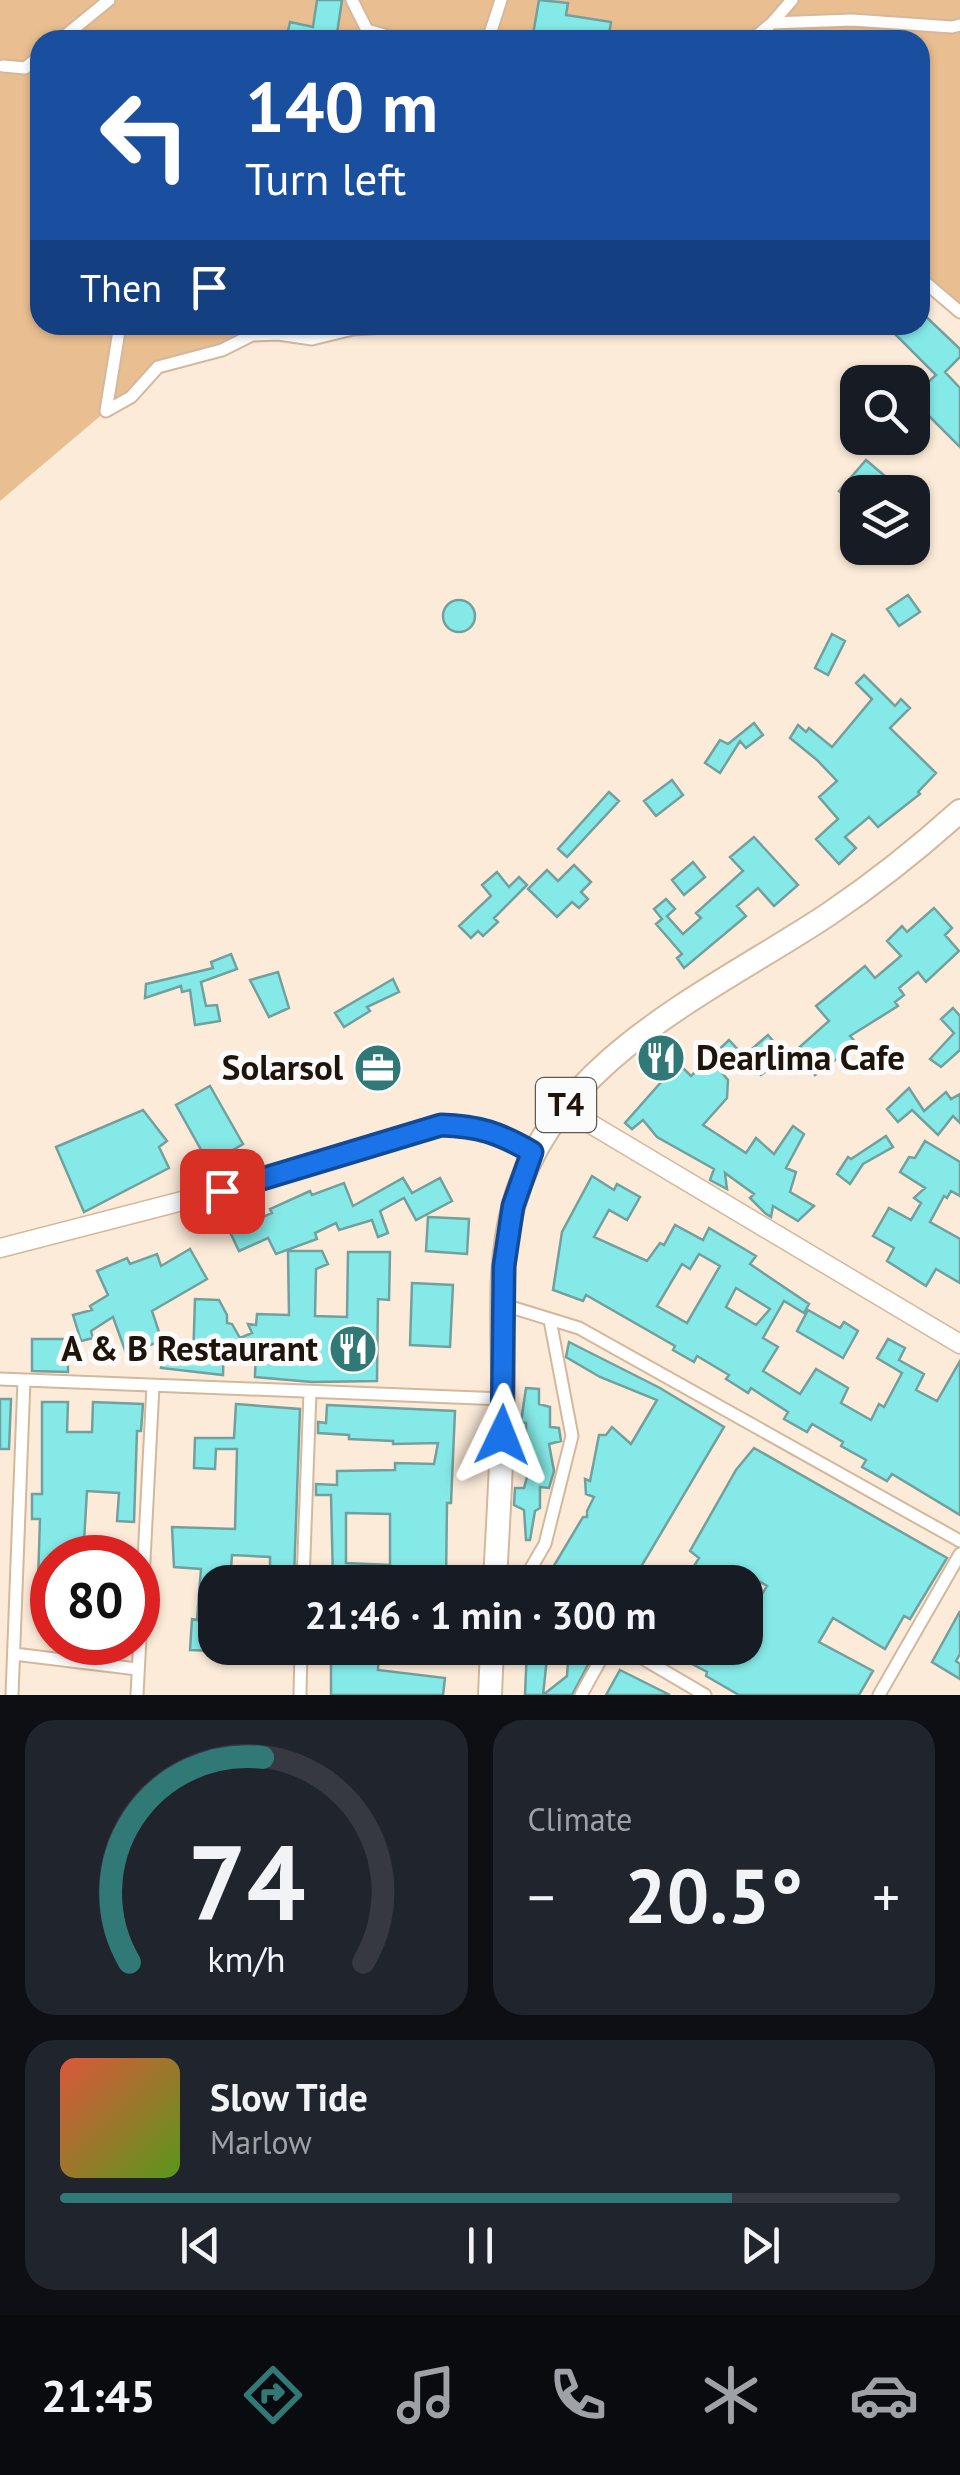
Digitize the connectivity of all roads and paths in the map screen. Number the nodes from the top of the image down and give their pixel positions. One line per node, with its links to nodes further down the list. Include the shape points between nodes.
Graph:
1 (109, 0): 7 (street)
2 (352, 0): 8 (street)
3 (501, 0): 9 (street)
4 (792, 0): 5 (street)
5 (772, 23): 6 (street); 10 (street)
6 (960, 25)
7 (72, 30)
8 (367, 30)
9 (491, 30)
10 (764, 30)
11 (30, 64): 12 (street)
12 (2, 66)
13 (930, 286): 14 (street)
14 (960, 312)
15 (118, 335): 16 (street, via 106,411 131,397 158,367)
16 (252, 335)
17 (285, 335): 18 (street)
18 (328, 335)
19 (960, 811): 20 (highway, T4, via 832,912 607,1061)
20 (564, 1108): 21 (highway, T4); 25 (main road)
21 (532, 1152): 22 (main road, via 476,1126 441,1125); 23 (highway, T4, via 513,1206)
22 (0, 1248)
23 (501, 1304): 24 (street); 30 (highway, T4)
24 (550, 1320): 31 (street, via 580,1328); 35 (street, via 572,1436 544,1544)
25 (960, 1344)
26 (0, 1380): 27 (street)
27 (24, 1380): 28 (street); 36 (street)
28 (153, 1386): 29 (street); 41 (street)
29 (310, 1392): 30 (street); 33 (street)
30 (503, 1398): 34 (highway, T4)
31 (960, 1541)
32 (960, 1554): 48 (street)
33 (304, 1565)
34 (496, 1565)
35 (532, 1565)
36 (14, 1654): 41 (street); 42 (street)
37 (301, 1665): 44 (street)
38 (491, 1665): 45 (highway)
39 (598, 1665): 46 (street)
40 (654, 1665): 47 (street)
41 (137, 1669): 43 (street)
42 (12, 1695)
43 (137, 1695)
44 (300, 1695)
45 (490, 1695)
46 (581, 1695)
47 (705, 1695)
48 (879, 1695)

